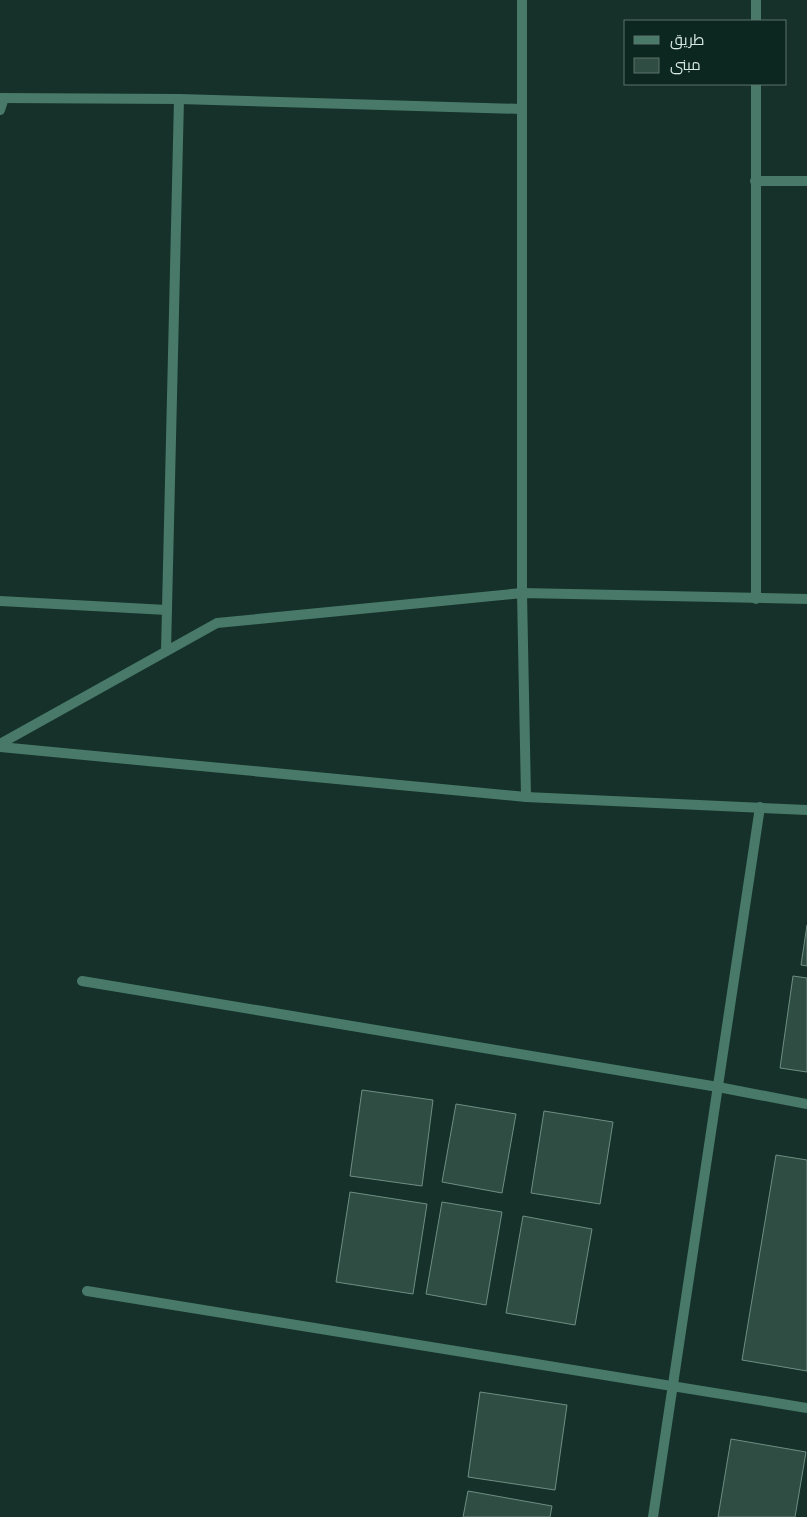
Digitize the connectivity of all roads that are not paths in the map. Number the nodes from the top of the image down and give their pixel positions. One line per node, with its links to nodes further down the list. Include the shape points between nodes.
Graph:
1 (522, 0): 7 (street)
2 (756, 0): 3 (street)
3 (756, 20)
4 (756, 85): 9 (street)
5 (2, 98): 6 (street); 8 (street)
6 (179, 99): 7 (street); 15 (street)
7 (522, 109): 11 (street)
8 (0, 110)
9 (755, 181): 10 (street); 12 (street)
10 (807, 181)
11 (522, 593): 12 (street); 16 (street, via 217,623); 18 (street)
12 (756, 599): 13 (street)
13 (807, 599)
14 (0, 601): 15 (street)
15 (167, 610): 16 (street)
16 (166, 651): 17 (street)
17 (0, 745): 18 (street)
18 (526, 797): 19 (street)
19 (760, 808): 20 (street); 22 (street)
20 (807, 810)
21 (82, 981): 22 (street)
22 (718, 1087): 23 (street); 25 (street)
23 (807, 1104)
24 (87, 1291): 25 (street)
25 (673, 1387): 26 (street); 27 (street)
26 (807, 1408)
27 (653, 1517)

